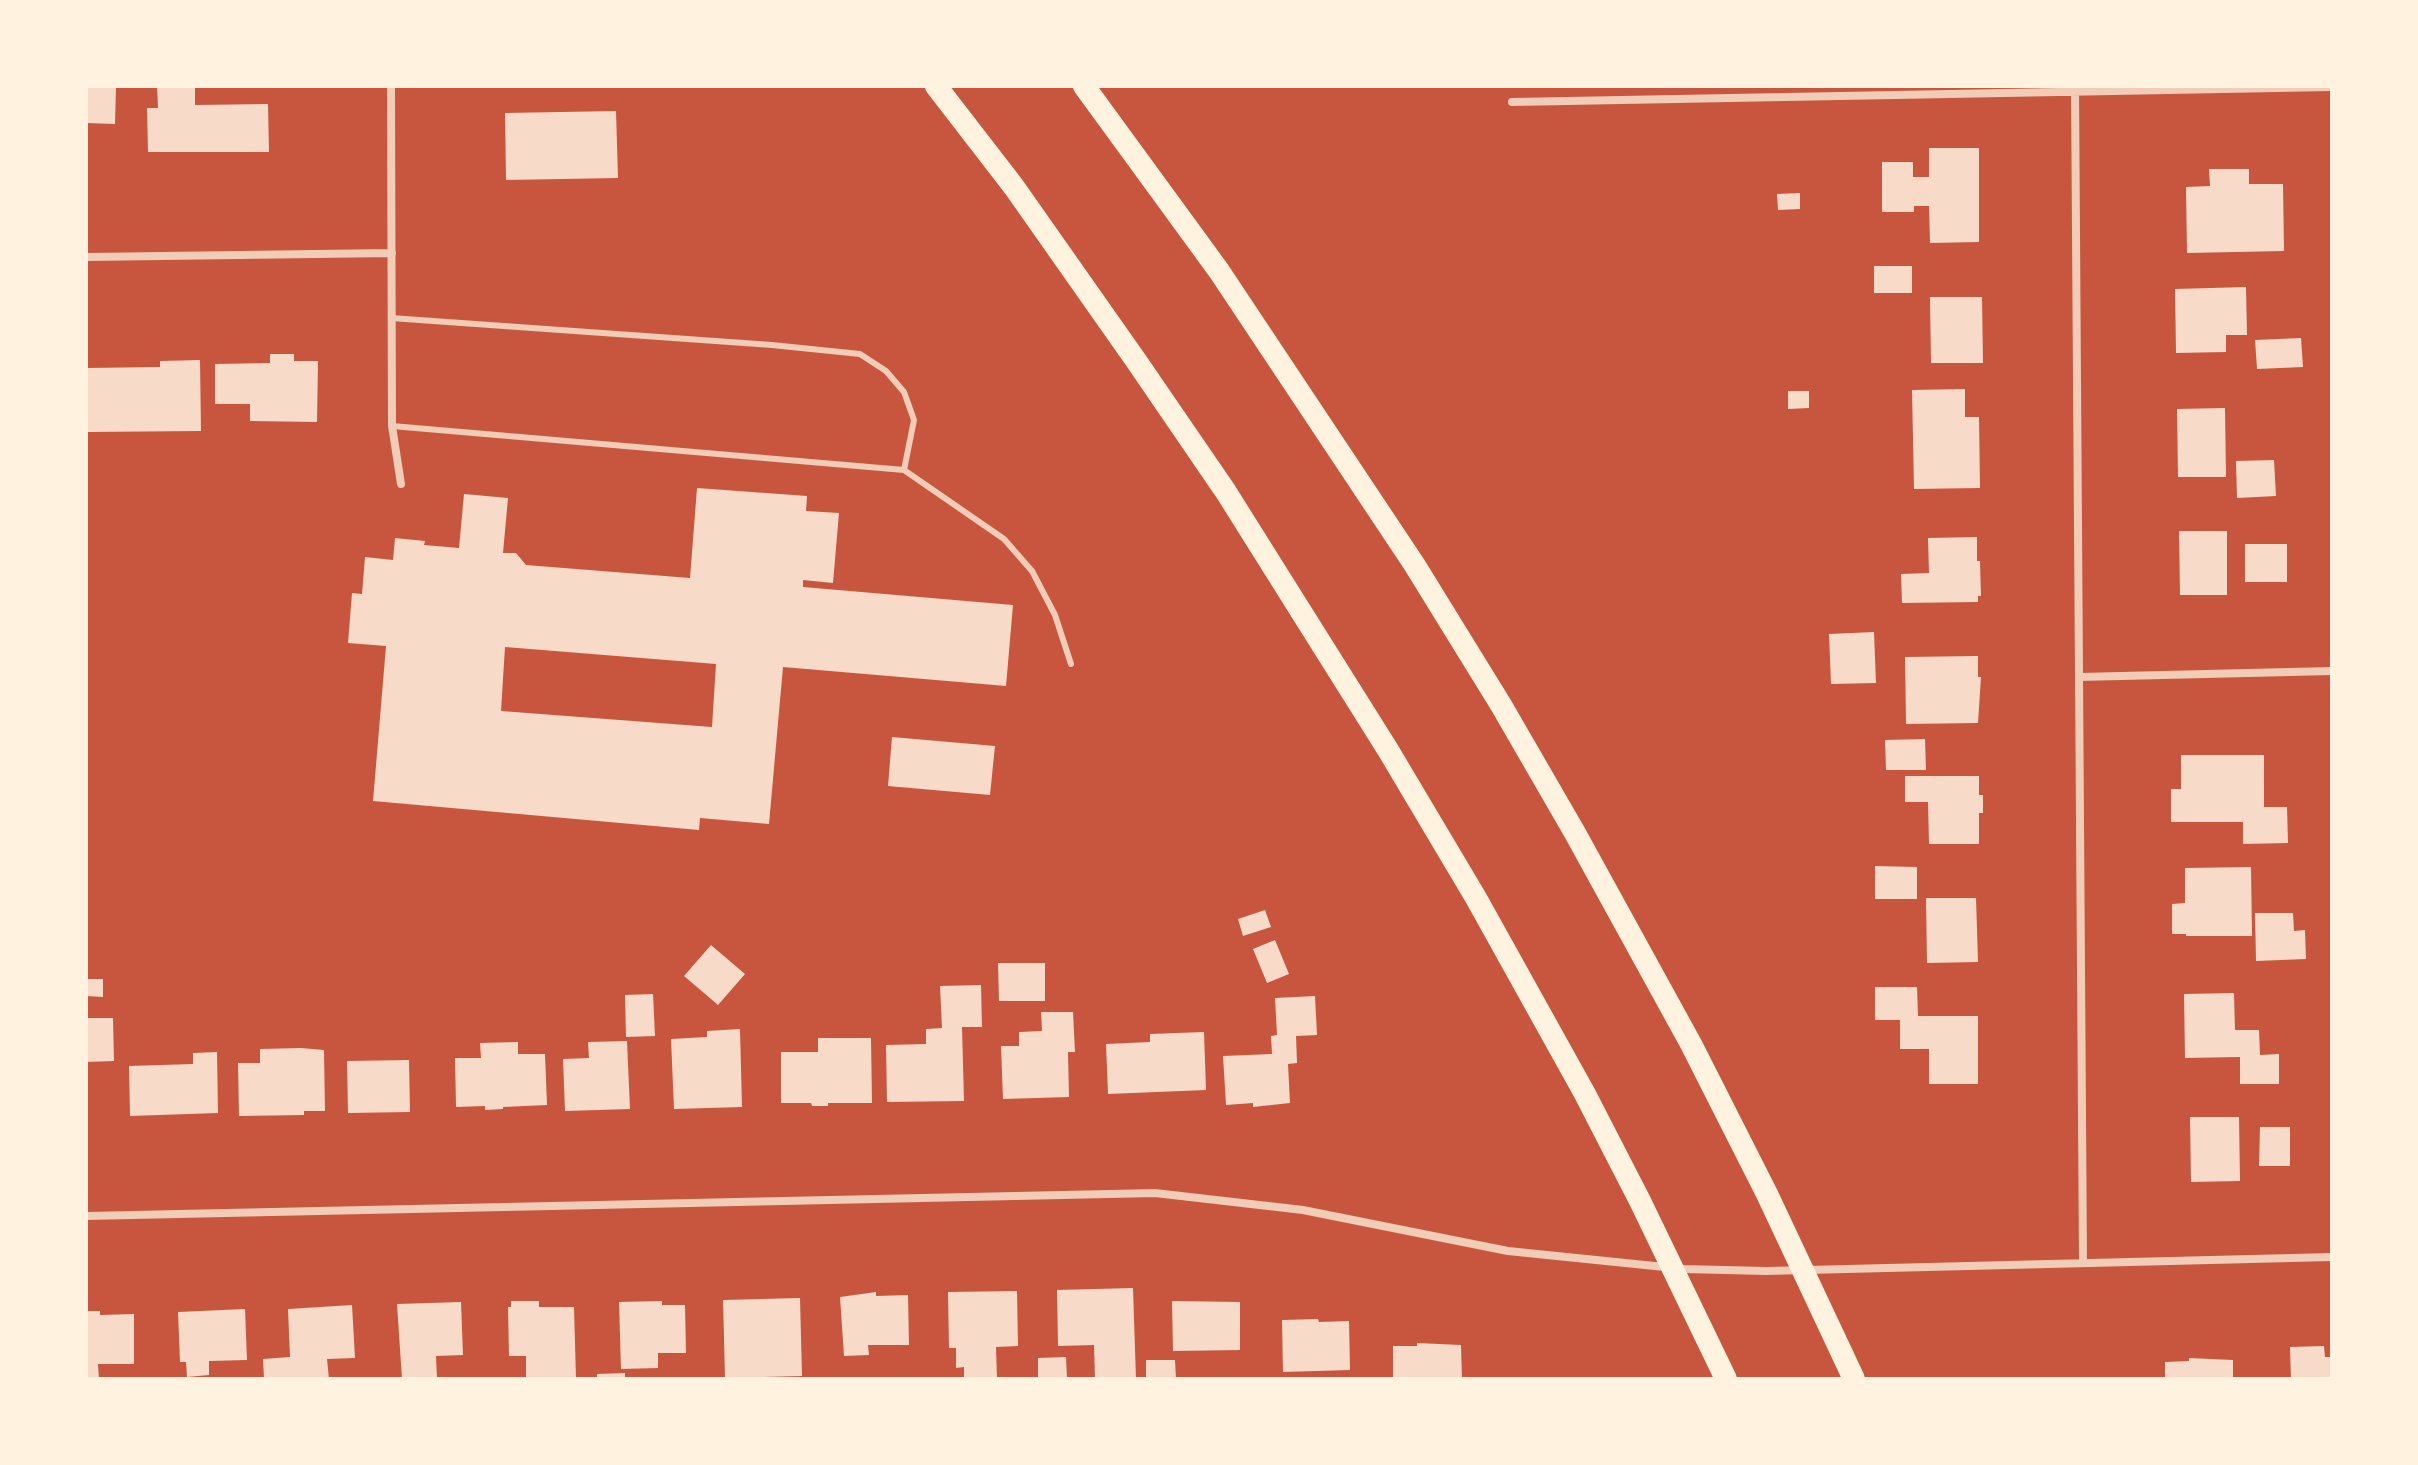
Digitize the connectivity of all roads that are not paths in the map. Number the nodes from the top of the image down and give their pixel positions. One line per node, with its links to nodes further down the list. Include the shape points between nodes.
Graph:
1 (391, 86): 7 (street)
2 (936, 86): 19 (highway, via 1014,187 1200,453 1388,750 1585,1094)
3 (1084, 86): 20 (highway, via 1245,308 1501,705 1691,1044)
4 (2332, 87): 5 (street)
5 (2075, 90): 6 (street); 15 (street)
6 (1512, 102)
7 (392, 253): 8 (street); 9 (street)
8 (86, 257)
9 (391, 318): 10 (street); 11 (lane, via 860,354 886,371 904,392 914,420)
10 (392, 426): 11 (lane); 12 (street)
11 (904, 470): 13 (lane, via 1004,539 1032,571 1055,615)
12 (401, 484)
13 (1071, 664)
14 (2332, 671): 15 (street)
15 (2079, 677): 18 (street)
16 (86, 1216): 18 (street, via 1155,1193 1303,1210 1508,1251 1684,1269)
17 (2332, 1257): 18 (street)
18 (2083, 1263)
19 (1726, 1379)
20 (1854, 1379)

